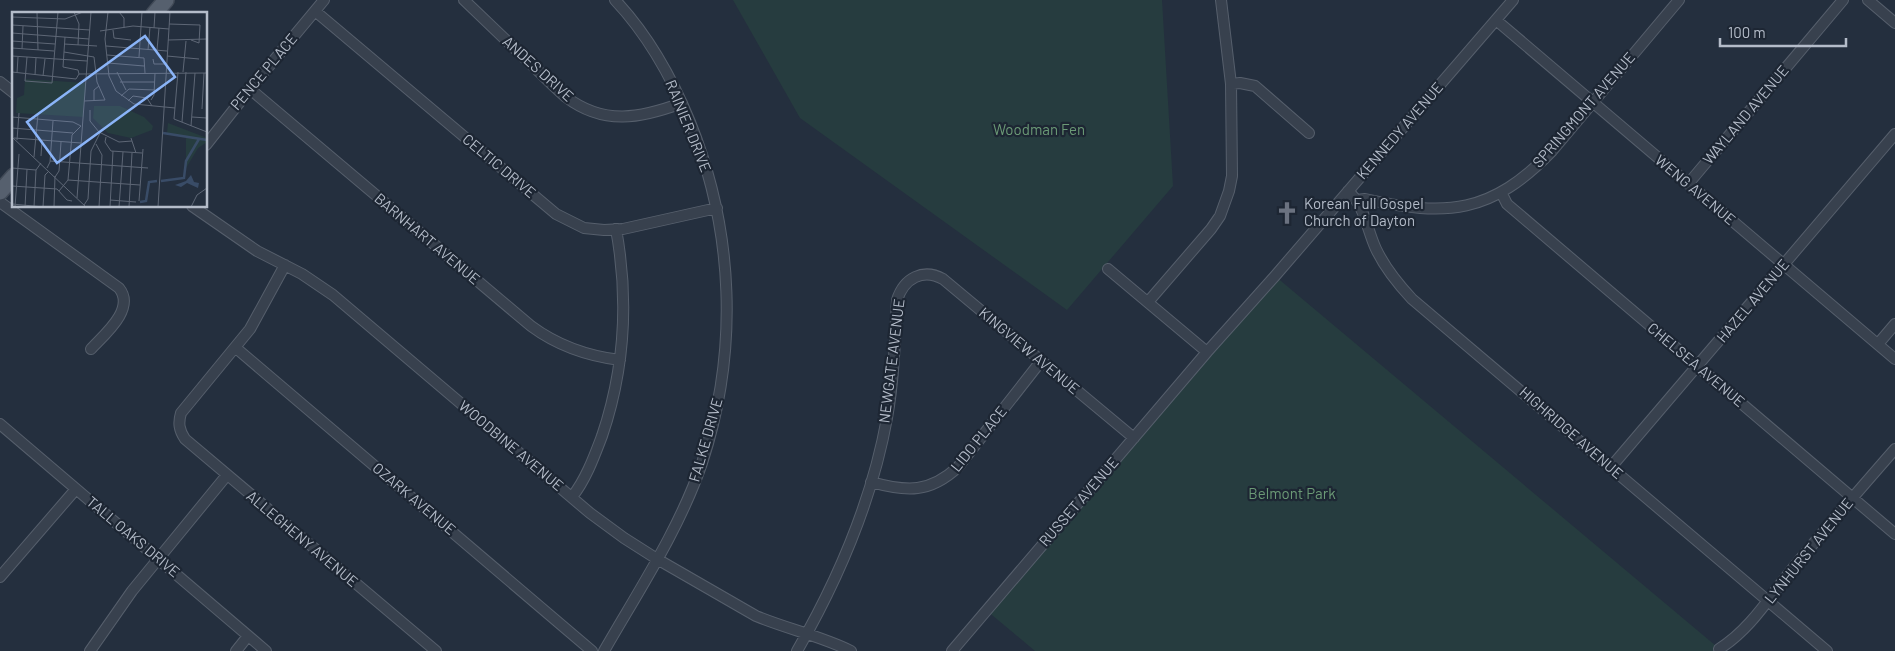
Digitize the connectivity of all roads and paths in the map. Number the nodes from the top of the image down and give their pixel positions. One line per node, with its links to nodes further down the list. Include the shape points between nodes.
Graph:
1 (166, 0): 11 (main road)
2 (324, 0): 10 (street, PENCE PLACE)
3 (464, 0): 19 (street, ANDES DRIVE, via 565,96 588,110 629,117)
4 (615, 0): 19 (street, RAINIER DRIVE, via 654,52)
5 (1221, 0): 15 (street)
6 (1513, 0): 12 (street, KENNEDY AVENUE)
7 (1679, 0): 18 (street, SPRINGMONT AVENUE)
8 (1843, 0): 24 (street, WAYLAND AVENUE)
9 (1868, 0): 13 (street)
10 (315, 11): 16 (street, PENCE PLACE); 32 (street, CELTIC DRIVE, via 556,214 584,228)
11 (156, 12)
12 (1496, 20): 18 (street, WENG AVENUE); 26 (street, KENNEDY AVENUE)
13 (1895, 23)
14 (0, 82): 17 (street)
15 (1231, 84): 20 (street, via 1255,86); 37 (street, via 1232,176 1225,204 1211,229)
16 (250, 88): 22 (street, PENCE PLACE); 44 (street, BARNHART AVENUE, via 531,326 573,349)
17 (12, 91)
18 (1592, 102): 24 (street, WENG AVENUE); 27 (street, SPRINGMONT AVENUE, via 1537,166)
19 (682, 103): 31 (street, RAINIER DRIVE, via 704,161)
20 (1309, 132)
21 (1895, 134): 33 (street, HAZEL AVENUE)
22 (208, 142)
23 (12, 178): 25 (main road)
24 (1688, 184): 33 (street, WENG AVENUE)
25 (0, 192)
26 (1348, 192): 28 (street, HIGHRIDGE AVENUE); 42 (street, KENNEDY AVENUE)
27 (1501, 192): 28 (street, SPRINGMONT AVENUE, via 1468,206 1435,210); 46 (street, CHELSEA AVENUE, via 1508,204)
28 (1357, 200): 50 (street, HIGHRIDGE AVENUE, via 1377,252 1412,299)
29 (0, 202): 41 (street, via 123,292 121,312)
30 (195, 208): 34 (street, WOODBINE AVENUE, via 233,236)
31 (716, 208): 32 (street, CELTIC DRIVE); 58 (street, FALKE DRIVE, via 728,305 719,396 692,488)
32 (616, 229): 44 (street, via 624,312)
33 (1785, 264): 39 (street, WENG AVENUE); 46 (street, HAZEL AVENUE)
34 (285, 266): 40 (street, via 263,308); 54 (street, WOODBINE AVENUE, via 333,294)
35 (1108, 269): 37 (street)
36 (921, 274): 45 (street, KINGVIEW AVENUE, via 944,279); 52 (street, NEWGATE AVENUE, via 903,286 898,300 887,417)
37 (1148, 302): 42 (street)
38 (1895, 324): 39 (street)
39 (1878, 344): 43 (street, WENG AVENUE)
40 (236, 348): 51 (street, ALLEGHENY AVENUE, via 179,419 185,439); 68 (street, OZARK AVENUE)
41 (91, 350)
42 (1207, 352): 48 (street, RUSSET AVENUE)
43 (1895, 359)
44 (620, 360): 54 (street, via 611,410 588,471)
45 (1041, 361): 48 (street, KINGVIEW AVENUE); 52 (street, LIDO PLACE, via 949,476 930,486 913,489 893,489)
46 (1698, 366): 50 (street, HAZEL AVENUE); 55 (street, CHELSEA AVENUE)
47 (0, 424): 53 (street, TALL OAKS DRIVE)
48 (1134, 438): 72 (street, RUSSET AVENUE)
49 (1895, 449): 55 (street, LYNHURST AVENUE)
50 (1611, 467): 60 (street, HIGHRIDGE AVENUE)
51 (227, 476): 57 (street); 67 (street, ALLEGHENY AVENUE)
52 (871, 482): 61 (street, NEWGATE AVENUE, via 840,568)
53 (76, 488): 57 (street, TALL OAKS DRIVE); 59 (street)
54 (572, 498): 58 (street, WOODBINE AVENUE)
55 (1853, 498): 56 (street, CHELSEA AVENUE); 60 (street, LYNHURST AVENUE)
56 (1895, 534)
57 (158, 558): 62 (street, TALL OAKS DRIVE); 64 (street)
58 (657, 559): 61 (street, WOODBINE AVENUE, via 756,616); 69 (street, FALKE DRIVE)
59 (0, 578)
60 (1768, 601): 63 (street, LYNHURST AVENUE); 73 (street, HIGHRIDGE AVENUE)
61 (806, 634): 70 (street, NEWGATE AVENUE); 71 (street, WOODBINE AVENUE)
62 (248, 636): 65 (street); 66 (street, TALL OAKS DRIVE)
63 (1719, 649)
64 (90, 651)
65 (236, 651)
66 (266, 651)
67 (436, 651)
68 (592, 651)
69 (604, 651)
70 (797, 651)
71 (851, 651)
72 (952, 651)
73 (1827, 651)

